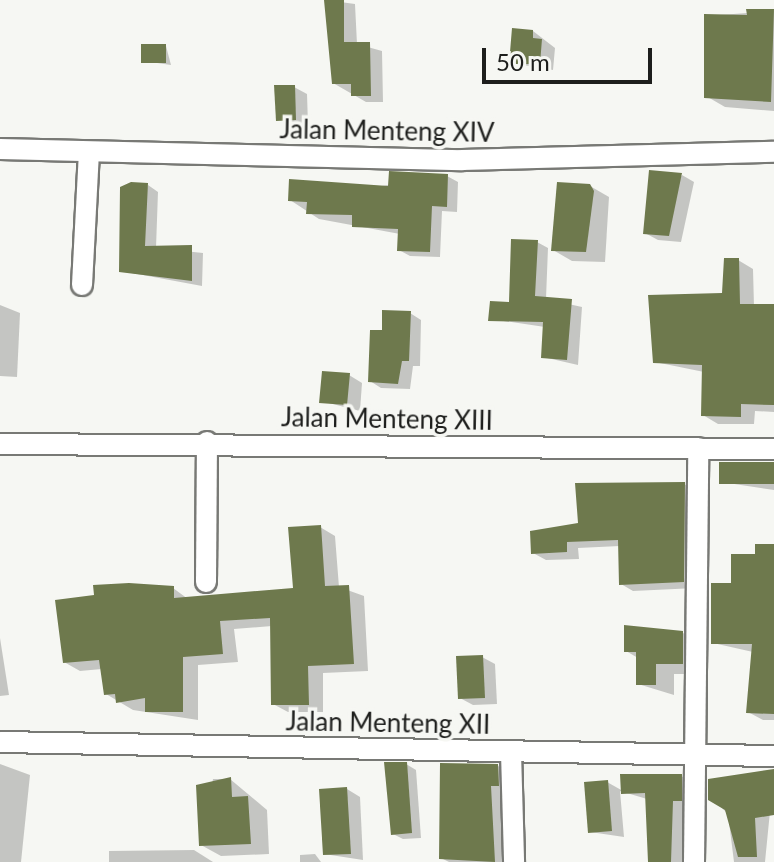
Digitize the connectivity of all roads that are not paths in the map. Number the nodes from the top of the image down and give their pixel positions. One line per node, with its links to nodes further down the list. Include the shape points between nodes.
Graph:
1 (0, 149): 3 (street, Jalan Menteng XIV)
2 (774, 152): 3 (street, Jalan Menteng XIV, via 462,160)
3 (89, 153): 4 (street)
4 (82, 285)
5 (207, 442): 6 (street, Jalan Menteng XIII); 7 (street, Jalan Menteng XIII); 9 (street)
6 (0, 444)
7 (698, 448): 8 (street, Jalan Menteng XIII); 12 (street)
8 (774, 449)
9 (206, 582)
10 (0, 742): 11 (street, Jalan Menteng XII)
11 (511, 752): 12 (street, Jalan Menteng XII); 14 (street)
12 (697, 755): 13 (street, Jalan Menteng XII); 15 (street)
13 (774, 756)
14 (514, 862)
15 (694, 862)

